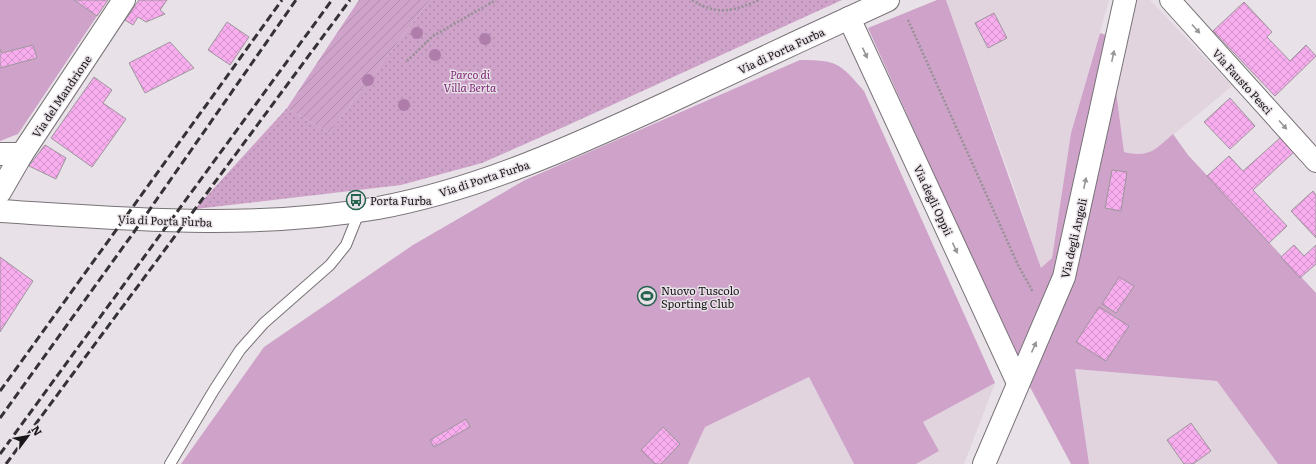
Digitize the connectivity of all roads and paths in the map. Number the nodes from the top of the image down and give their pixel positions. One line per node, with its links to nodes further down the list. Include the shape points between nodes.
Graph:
1 (124, 0): 13 (street, Via del Mandrione)
2 (496, 0): 10 (path, via 433,36)
3 (692, 0): 4 (path, via 703,7 719,11 736,9)
4 (759, 0)
5 (888, 0): 8 (street, Via di Porta Furba)
6 (1125, 0): 17 (street, Via degli Angeli, one-way to 6, via 1060,290 1072,244)
7 (1170, 0): 11 (street, Via Fausto Pesci, one-way to 11)
8 (849, 18): 16 (street, Via di Porta Furba, via 564,150 520,167 427,196); 18 (street, Via degli Oppii, one-way to 18)
9 (908, 20): 17 (path, via 1018,265)
10 (407, 61)
11 (1313, 152)
12 (0, 154): 13 (street)
13 (18, 162): 14 (street, Via del Mandrione)
14 (0, 192)
15 (0, 210): 16 (street, Via di Porta Furba, via 192,222 232,222)
16 (360, 210): 19 (lane, via 346,245 330,265 264,323 240,350)
17 (1049, 314): 18 (street, Via degli Angeli, one-way to 17)
18 (1018, 383): 20 (street, Via degli Angeli)
19 (170, 464)
20 (984, 464)

